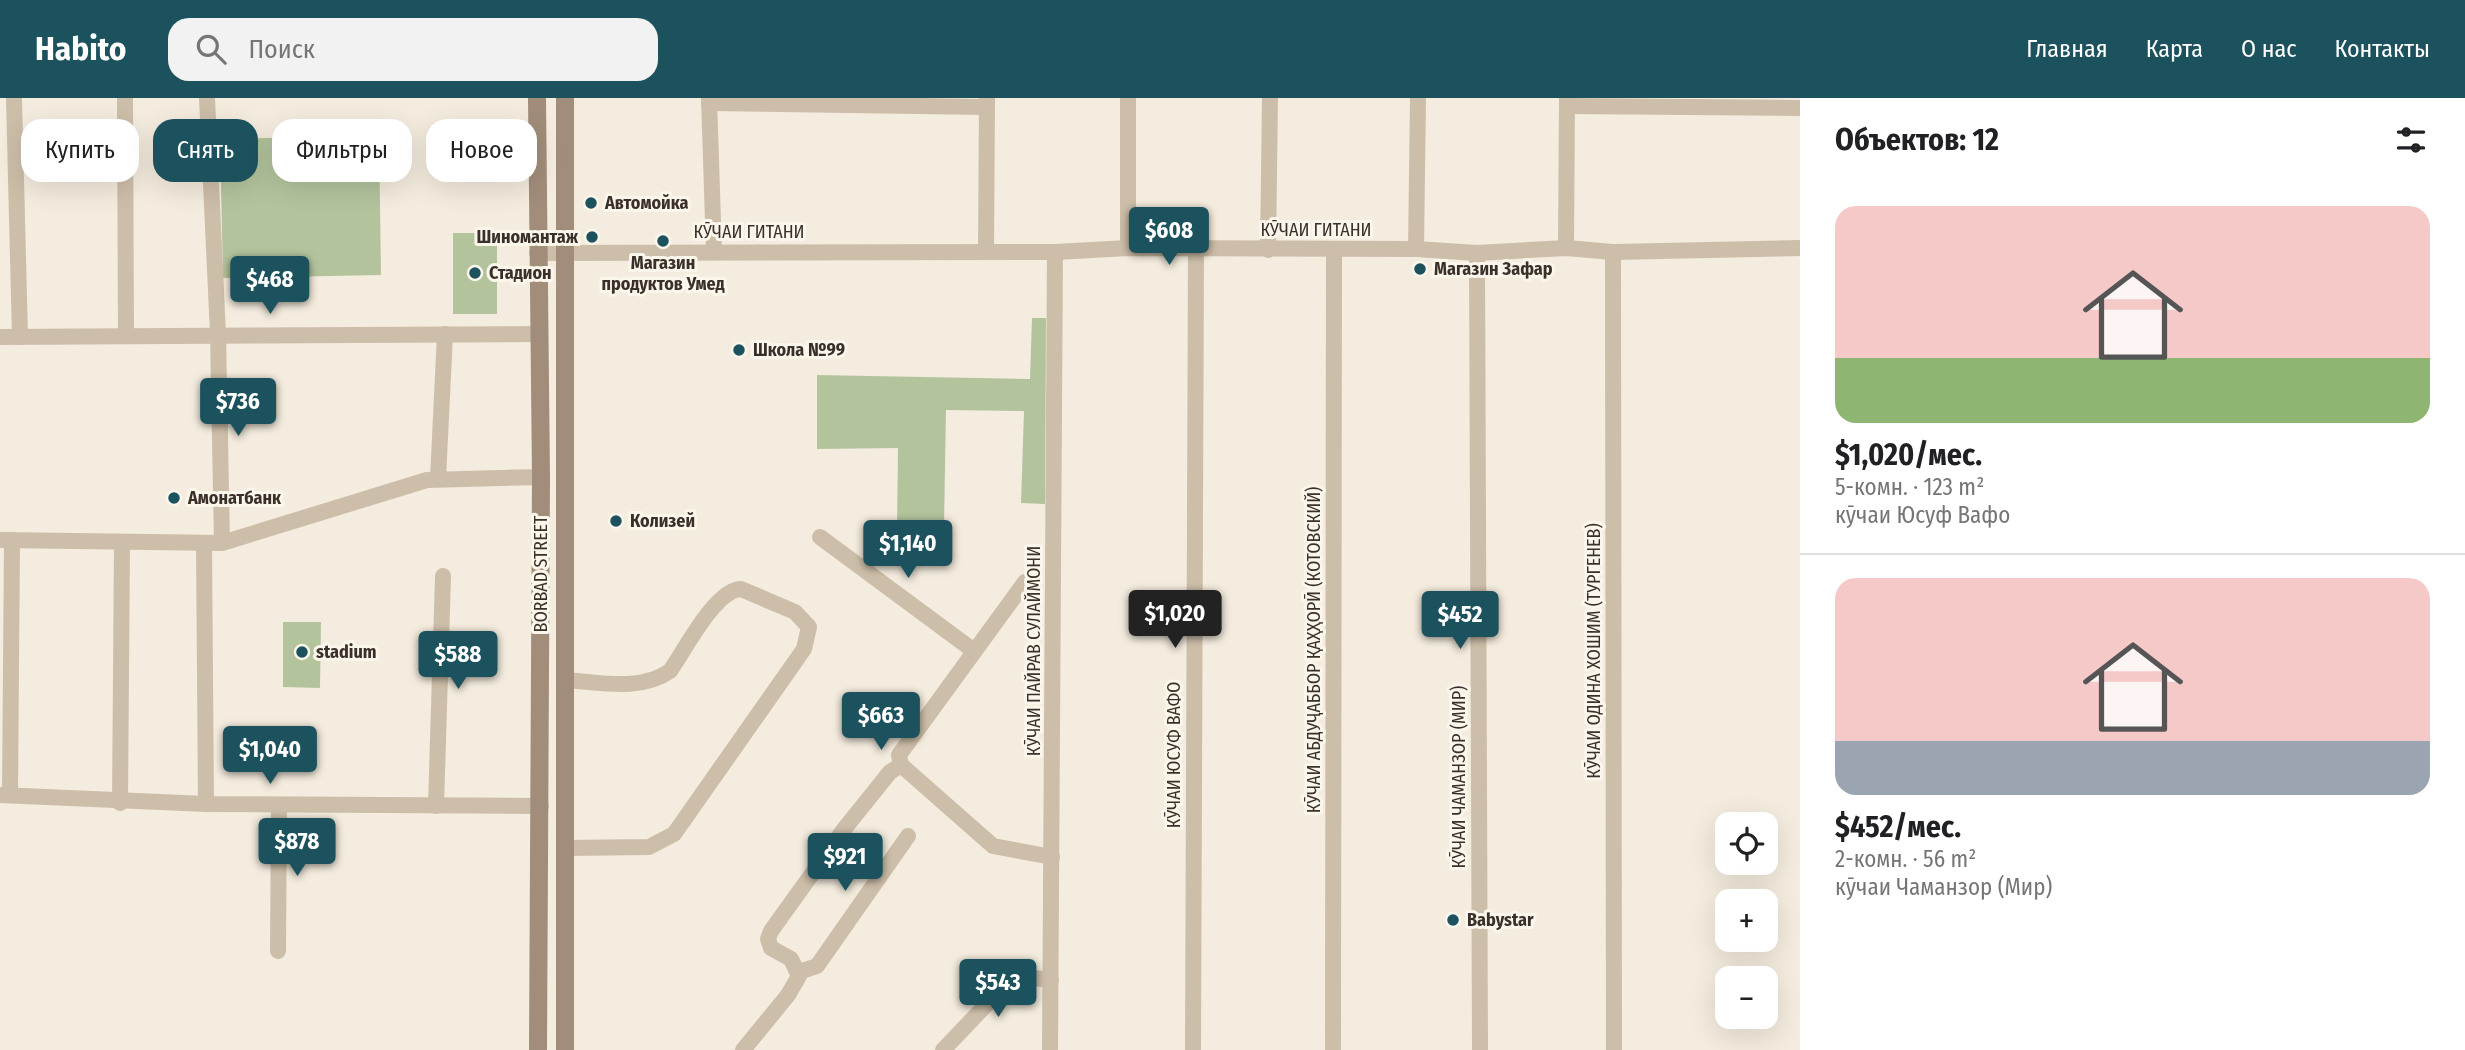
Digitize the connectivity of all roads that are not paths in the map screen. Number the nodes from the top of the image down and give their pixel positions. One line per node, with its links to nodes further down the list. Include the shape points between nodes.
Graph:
1 (14, 98): 31 (street)
2 (125, 98): 32 (street)
3 (207, 98): 27 (street)
4 (537, 98): 24 (main road, BORBAD STREET)
5 (565, 98): 25 (main road, BORBAD STREET)
6 (1128, 98): 13 (street)
7 (1270, 98): 19 (street)
8 (1419, 98): 18 (street)
9 (709, 100): 10 (street); 21 (street)
10 (987, 102): 20 (street)
11 (1567, 102): 12 (street); 14 (street)
12 (1800, 108)
13 (1128, 248): 16 (street, КӮЧАИ ГИТАНИ); 22 (street, КӮЧАИ ГИТАНИ)
14 (1566, 248): 23 (street, КӮЧАИ ГИТАНИ); 26 (street, КӮЧАИ ГИТАНИ)
15 (1800, 248): 23 (street, КӮЧАИ ГИТАНИ)
16 (1196, 249): 19 (street, КӮЧАИ ГИТАНИ); 62 (street, КӮЧАИ ЮСУФ ВАФО)
17 (1334, 249): 18 (street, КӮЧАИ ГИТАНИ); 19 (street, КӮЧАИ ГИТАНИ); 63 (street, КӮЧАИ АБДУҶАББОР ҚАҲҲОРӢ (КОТОВСКИЙ))
18 (1416, 249): 26 (street, КӮЧАИ ГИТАНИ)
19 (1268, 250)
20 (986, 251): 21 (street, КӮЧАИ ГИТАНИ); 22 (street, КӮЧАИ ГИТАНИ)
21 (714, 252): 25 (street, КӮЧАИ ГИТАНИ)
22 (1055, 252): 53 (street, КӮЧАИ ПАЙРАВ СУЛАЙМОНИ)
23 (1613, 252): 65 (street, КӮЧАИ ОДИНА ХОШИМ (ТУРГЕНЕВ))
24 (537, 253): 25 (street, КӮЧАИ ГИТАНИ); 29 (main road, BORBAD STREET)
25 (565, 253): 43 (main road, BORBAD STREET)
26 (1477, 253): 64 (street, КӮЧАИ ЧАМАНЗОР (МИР))
27 (218, 334): 28 (street); 32 (street); 38 (street)
28 (445, 334): 29 (street); 34 (street)
29 (540, 334): 33 (main road, BORBAD STREET)
30 (0, 337): 31 (street)
31 (20, 337): 32 (street)
32 (126, 337)
33 (541, 477): 34 (street); 50 (main road, BORBAD STREET)
34 (438, 480): 38 (street)
35 (820, 537): 42 (street)
36 (6, 540): 37 (street); 45 (street)
37 (122, 542): 39 (street); 46 (street)
38 (222, 543): 39 (street)
39 (204, 544): 47 (street)
40 (443, 576): 49 (street)
41 (1025, 582): 42 (street)
42 (974, 652): 44 (street, via 899,755)
43 (565, 680): 52 (main road, BORBAD STREET); 52 (street, via 636,684 660,678 670,671 714,606 734,589 795,612 809,627 804,649 674,834 649,847)
44 (901, 765): 53 (street, via 993,846); 55 (street, via 890,772 845,828 771,931 771,948 791,959)
45 (5, 795): 46 (street)
46 (120, 803): 47 (street)
47 (206, 804): 48 (street)
48 (279, 805): 49 (street); 54 (street)
49 (436, 806): 50 (street)
50 (541, 806): 57 (main road, BORBAD STREET)
51 (908, 836): 55 (street, via 817,967)
52 (565, 848): 58 (main road, BORBAD STREET)
53 (1052, 857): 56 (street, КӮЧАИ ПАЙРАВ СУЛАЙМОНИ)
54 (278, 951)
55 (799, 972): 59 (street, via 788,995)
56 (1051, 979): 60 (street, via 1024,977 1007,983); 61 (street, КӮЧАИ ПАЙРАВ СУЛАЙМОНИ)
57 (538, 1050)
58 (565, 1050)
59 (743, 1050)
60 (943, 1050)
61 (1050, 1050)
62 (1192, 1050)
63 (1333, 1050)
64 (1480, 1050)
65 (1614, 1050)

